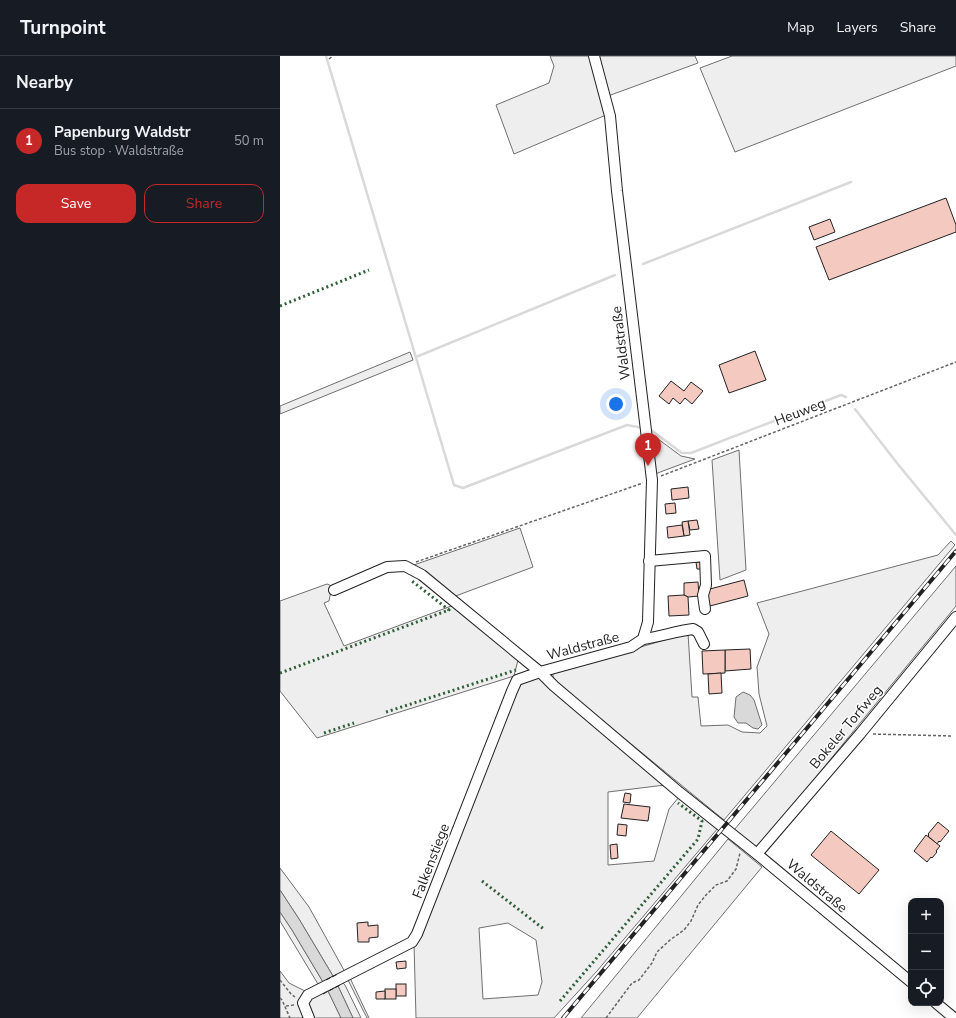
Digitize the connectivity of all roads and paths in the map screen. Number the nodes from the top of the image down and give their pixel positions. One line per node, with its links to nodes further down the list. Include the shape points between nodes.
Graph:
1 (332, 56): 3 (path)
2 (594, 56): 5 (street, Waldstraße, via 610,116)
3 (329, 59)
4 (956, 362): 5 (path, Heuweg)
5 (652, 480): 6 (street, Waldstraße); 7 (path, Heuweg)
6 (649, 561): 9 (street, via 705,556); 11 (street, Waldstraße, via 648,622)
7 (405, 566): 8 (street, via 387,567); 13 (street, Waldstraße, via 422,575)
8 (334, 590)
9 (705, 609)
10 (956, 617): 14 (street, Bokeler Torfweg)
11 (642, 639): 12 (street, via 693,629 698,632); 13 (street, Waldstraße, via 631,647)
12 (704, 644)
13 (540, 672): 16 (street, Waldstraße); 21 (street, Falkenstiege, via 517,680 514,685 412,942 308,995)
14 (860, 734): 15 (path); 17 (street, Bokeler Torfweg)
15 (951, 736)
16 (743, 844): 17 (street, Waldstraße); 25 (path, via 736,868 727,881 716,885 706,895 684,930 657,952 639,980 632,984)
17 (757, 854): 19 (street, Waldstraße)
18 (280, 980): 21 (path, via 291,994)
19 (908, 980)
20 (280, 998): 23 (path)
21 (303, 1003): 24 (street)
22 (940, 1006): 26 (street)
23 (290, 1018)
24 (309, 1018)
25 (606, 1018)
26 (954, 1018)

